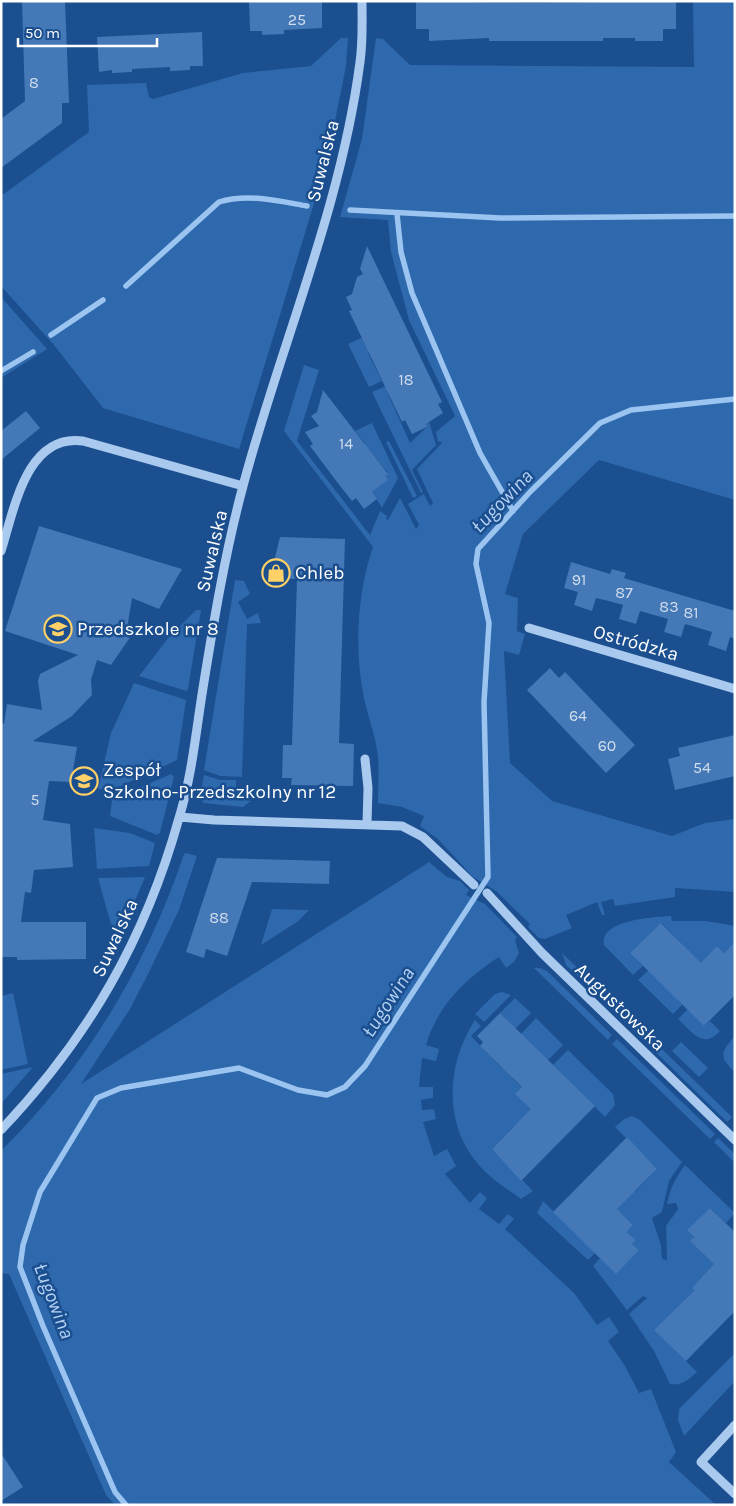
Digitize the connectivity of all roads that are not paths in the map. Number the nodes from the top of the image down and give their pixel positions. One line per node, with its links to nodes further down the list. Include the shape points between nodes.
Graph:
1 (362, 1): 2 (street, Suwalska, via 361,58 346,147)
2 (243, 486): 3 (street, via 83,441 60,441 35,462 24,483); 7 (street, Suwalska, via 219,586 191,767)
3 (1, 552)
4 (529, 628): 5 (street, Ostródzka)
5 (735, 689)
6 (365, 759): 8 (street)
7 (180, 816): 8 (street, via 214,820); 11 (street, Suwalska, via 139,931 99,1006 62,1060)
8 (367, 824): 9 (street, via 402,826 423,837)
9 (474, 885)
10 (487, 894): 12 (street, Augustowska, via 542,953)
11 (1, 1130)
12 (735, 1140)
13 (735, 1425): 14 (street, via 701,1462)
14 (735, 1494)

